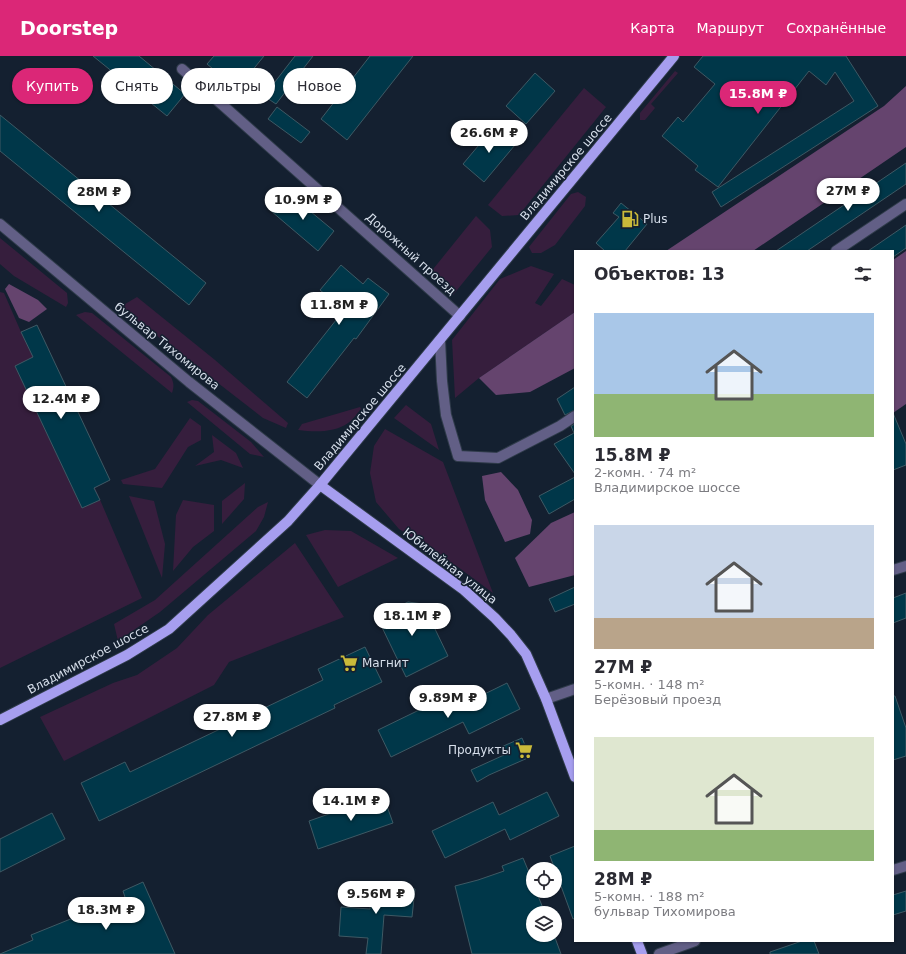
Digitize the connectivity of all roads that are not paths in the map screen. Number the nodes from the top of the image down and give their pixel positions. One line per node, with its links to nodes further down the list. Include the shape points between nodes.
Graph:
1 (674, 56): 6 (main road, Владимирское шоссе)
2 (221, 104): 6 (street, Дорожный проезд)
3 (906, 204): 5 (street)
4 (0, 224): 9 (street, бульвар Тихомирова, via 183,377)
5 (837, 250)
6 (460, 316): 7 (main road, Владимирское шоссе)
7 (440, 340): 8 (street, via 446,415 458,456 498,458); 9 (main road, Владимирское шоссе)
8 (574, 417)
9 (320, 485): 13 (main road, Юбилейная улица, via 464,590 495,618 526,654); 14 (main road, Владимирское шоссе, via 288,521 169,629 127,655)
10 (906, 566): 11 (street)
11 (894, 570)
12 (574, 689): 13 (street)
13 (546, 699): 15 (main road, Юбилейная улица)
14 (0, 720)
15 (574, 774)
16 (906, 866): 17 (street)
17 (894, 870)
18 (637, 942): 20 (main road)
19 (692, 942): 21 (street)
20 (642, 954)
21 (659, 954)

